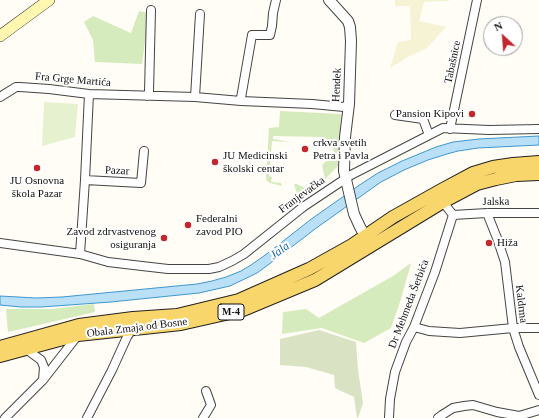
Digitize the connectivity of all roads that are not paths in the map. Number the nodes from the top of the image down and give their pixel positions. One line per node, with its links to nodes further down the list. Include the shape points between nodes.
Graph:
1 (49, 0): 7 (main road)
2 (276, 0): 12 (street, via 270,35 252,35)
3 (329, 0): 13 (street, Hendek, via 350,26)
4 (477, 0): 15 (street, Tabašnice)
5 (152, 10): 9 (street)
6 (200, 14): 11 (street)
7 (0, 36)
8 (89, 94): 9 (street, Fra Grge Martića); 10 (street, Fra Grge Martića, via 16,87); 21 (street)
9 (148, 96): 11 (street, Fra Grge Martića)
10 (0, 97)
11 (195, 97): 12 (street, Fra Grge Martića)
12 (241, 102): 13 (street, Fra Grge Martića, via 344,107)
13 (348, 104): 22 (street, Hendek, via 344,171)
14 (395, 115): 17 (street, via 422,119)
15 (450, 129): 16 (street, Franjevačka); 17 (street, Franjevačka, via 443,128)
16 (539, 129)
17 (428, 135): 22 (street, Franjevačka)
18 (144, 151): 21 (street, Pazar, via 141,183)
19 (539, 162): 27 (main road, Obala Zmaja od Bosne / M-4, via 500,166 473,173 395,216)
20 (539, 174): 23 (main road, Obala Zmaja od Bosne / M-4, via 516,175 477,184)
21 (85, 180): 29 (street)
22 (346, 183): 27 (street, Hendek, via 354,214); 29 (street, Franjevačka, via 303,207 244,254 219,267 203,270 168,269 108,262)
23 (443, 202): 26 (street); 27 (main road, Obala Zmaja od Bosne / M-4)
24 (487, 213): 25 (street, Jalska); 26 (street, Jalska); 31 (street, Kaldrma, via 505,262)
25 (539, 213)
26 (453, 215): 30 (street, Dr Mehmeda Šerbića)
27 (365, 236): 33 (main road, Obala Zmaja od Bosne / M-4, via 315,280 243,310 181,324); 34 (main road, Obala Zmaja od Bosne / M-4, via 309,269 239,300 177,316 133,318)
28 (0, 243): 29 (street, Franjevačka)
29 (80, 254)
30 (414, 327): 31 (street, via 429,331 460,333); 45 (street, Dr Mehmeda Šerbića, via 395,372)
31 (513, 328): 32 (street); 40 (street, Kaldrma)
32 (539, 328)
33 (132, 329): 34 (main road, Obala Zmaja od Bosne / M-4); 43 (street)
34 (78, 330): 35 (main road, M-4); 36 (main road, M-4); 38 (street)
35 (0, 347)
36 (26, 349): 37 (main road, M-4); 38 (street, via 41,360 44,367)
37 (0, 356)
38 (43, 380): 42 (street)
39 (206, 391): 44 (street, via 211,405)
40 (539, 395)
41 (539, 410): 46 (street, via 519,416 474,405 453,408)
42 (5, 418)
43 (87, 418)
44 (203, 418)
45 (389, 418)
46 (438, 418)

